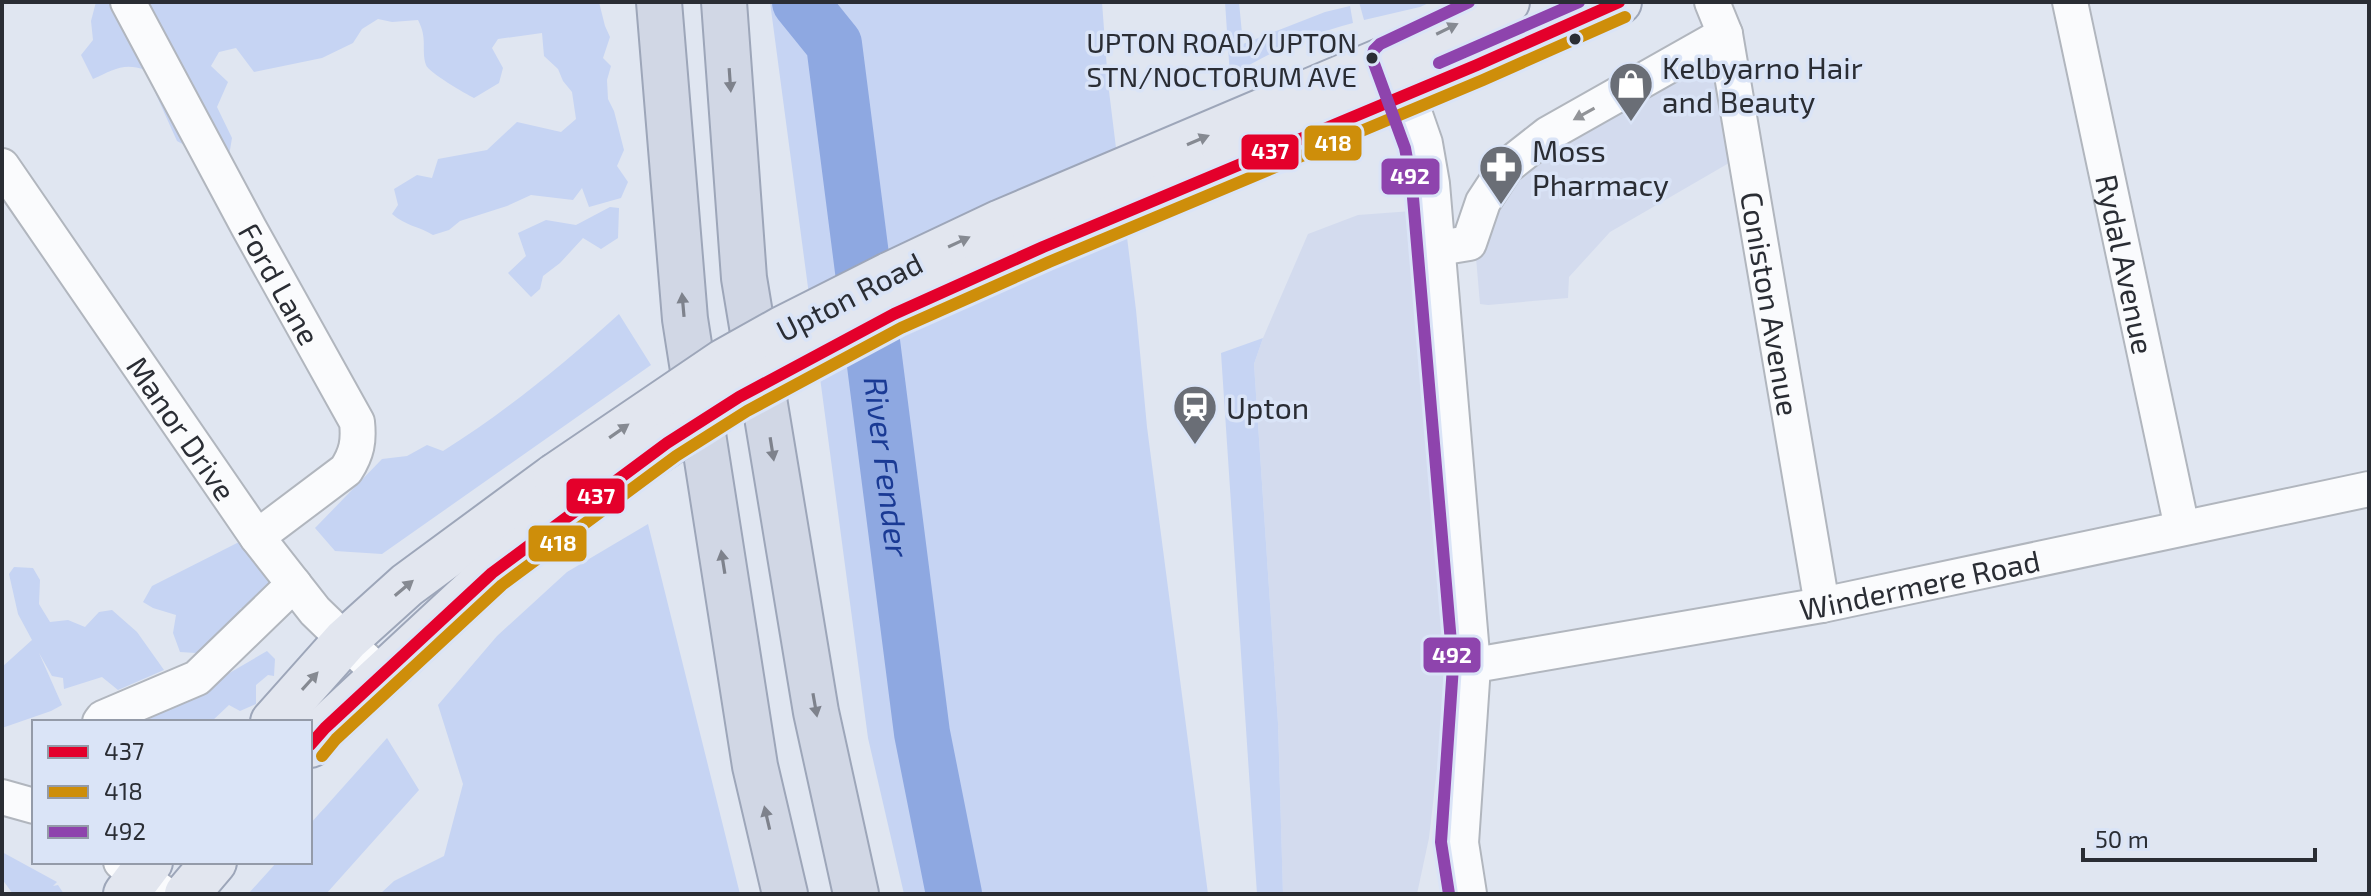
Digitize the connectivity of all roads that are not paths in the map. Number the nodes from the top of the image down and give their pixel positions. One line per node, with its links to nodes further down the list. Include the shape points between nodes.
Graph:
1 (128, 2): 15 (street, Ford Lane, via 357,422 359,439 346,470)
2 (659, 2): 28 (highway, one-way to 2, via 755,766 685,319)
3 (724, 2): 29 (highway, one-way to 29, via 744,278 816,712)
4 (1507, 2): 9 (main road, Upton Road, one-way to 4)
5 (1619, 2): 9 (main road, Upton Road)
6 (1712, 2): 8 (street, Coniston Avenue)
7 (2070, 2): 14 (street, Rydal Avenue)
8 (1725, 34): 11 (street, one-way to 11, via 1548,134 1506,167 1483,202 1469,243); 17 (street, Coniston Avenue)
9 (1396, 77): 11 (street, via 1421,144); 13 (main road, Upton Road, bridge, via 1001,222 892,294 782,329 723,362)
10 (2, 166): 15 (street, Manor Drive)
11 (1433, 249): 19 (street)
12 (2369, 489): 14 (street, Windermere Road)
13 (566, 492): 18 (main road, Upton Road, one-way to 13, via 407,585); 20 (main road, Upton Road, via 492,573)
14 (2182, 528): 17 (street, Windermere Road)
15 (257, 537): 16 (street, Manor Drive)
16 (294, 584): 18 (street, Manor Drive); 21 (street, via 197,678)
17 (1822, 605): 19 (street, Windermere Road)
18 (346, 640): 20 (street, Manor Drive); 22 (main road, Upton Road, one-way to 18)
19 (1469, 666): 30 (street, via 1457,843)
20 (381, 675): 23 (main road, Upton Road)
21 (102, 720)
22 (275, 720)
23 (312, 743)
24 (2, 797): 25 (street)
25 (32, 805)
26 (212, 864): 27 (main road)
27 (187, 894)
28 (785, 894)
29 (856, 894)
30 (1465, 894)

